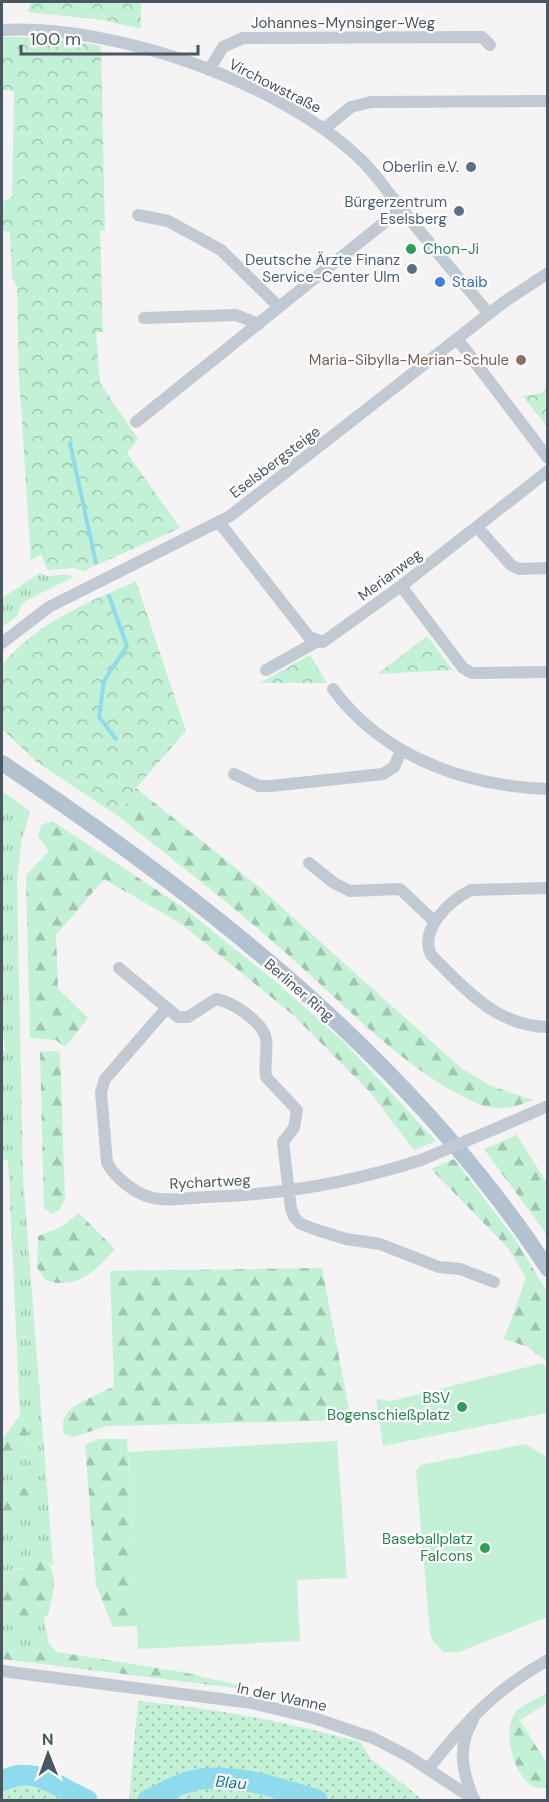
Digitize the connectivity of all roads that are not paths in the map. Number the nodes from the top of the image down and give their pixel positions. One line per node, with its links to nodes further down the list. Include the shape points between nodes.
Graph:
1 (2, 30): 3 (street, Virchowstraße, via 36,29 101,38)
2 (490, 45): 3 (street, Johannes-Mynsinger-Weg, via 482,37 243,38 223,47)
3 (209, 70): 5 (street, Virchowstraße, via 284,103)
4 (548, 101): 5 (street, Virchowstraße, via 370,102 351,107)
5 (325, 128): 6 (street, Virchowstraße, via 360,158)
6 (401, 208): 9 (street); 10 (street, Virchowstraße)
7 (138, 215): 9 (street, via 168,221 221,250)
8 (548, 273): 10 (street, Eselsbergsteige)
9 (279, 308): 12 (street)
10 (489, 315): 13 (street, Eselsbergsteige)
11 (144, 318): 12 (street, via 236,315)
12 (259, 324): 14 (street)
13 (458, 339): 15 (street); 17 (street, Eselsbergsteige)
14 (136, 422)
15 (548, 458)
16 (548, 471): 18 (street, Merianweg)
17 (219, 522): 21 (street, via 309,637); 22 (street, Eselsbergsteige, via 49,607)
18 (477, 527): 19 (street, via 511,565); 20 (street, Merianweg)
19 (548, 568)
20 (401, 586): 21 (street, Merianweg, via 330,640); 24 (street, via 463,668 472,673)
21 (318, 641): 23 (street, Merianweg)
22 (2, 643)
23 (266, 670)
24 (548, 672)
25 (333, 690): 26 (street, via 359,720)
26 (401, 751): 28 (street, via 394,767 383,774 271,786 259,786); 29 (street, via 464,777)
27 (2, 763): 38 (main road, Berliner Ring, via 67,807 225,927 335,1022 428,1114)
28 (234, 774)
29 (548, 789)
30 (309, 863): 32 (street, via 350,891 400,889)
31 (548, 888): 32 (street, via 471,890)
32 (435, 922): 35 (street, via 427,937 431,955 475,997 508,1021)
33 (119, 968): 34 (street)
34 (166, 1009): 37 (street, via 178,1017 188,1017 208,1002 225,1000 264,1033 266,1077 297,1110 294,1128 283,1142); 37 (street, Rychartweg, via 102,1086 104,1152 112,1171 140,1193 163,1199)
35 (548, 1027)
36 (548, 1107): 37 (street, Rychartweg, bridge, via 421,1160 371,1176)
37 (289, 1192): 39 (street, via 294,1218 302,1224 346,1239 380,1244)
38 (548, 1269)
39 (494, 1282)
40 (548, 1660): 42 (street)
41 (2, 1671): 43 (street, In der Wanne, via 284,1710 373,1738)
42 (482, 1706): 43 (street); 44 (street, via 470,1725 461,1755)
43 (429, 1768): 44 (street, In der Wanne)
44 (474, 1800)

